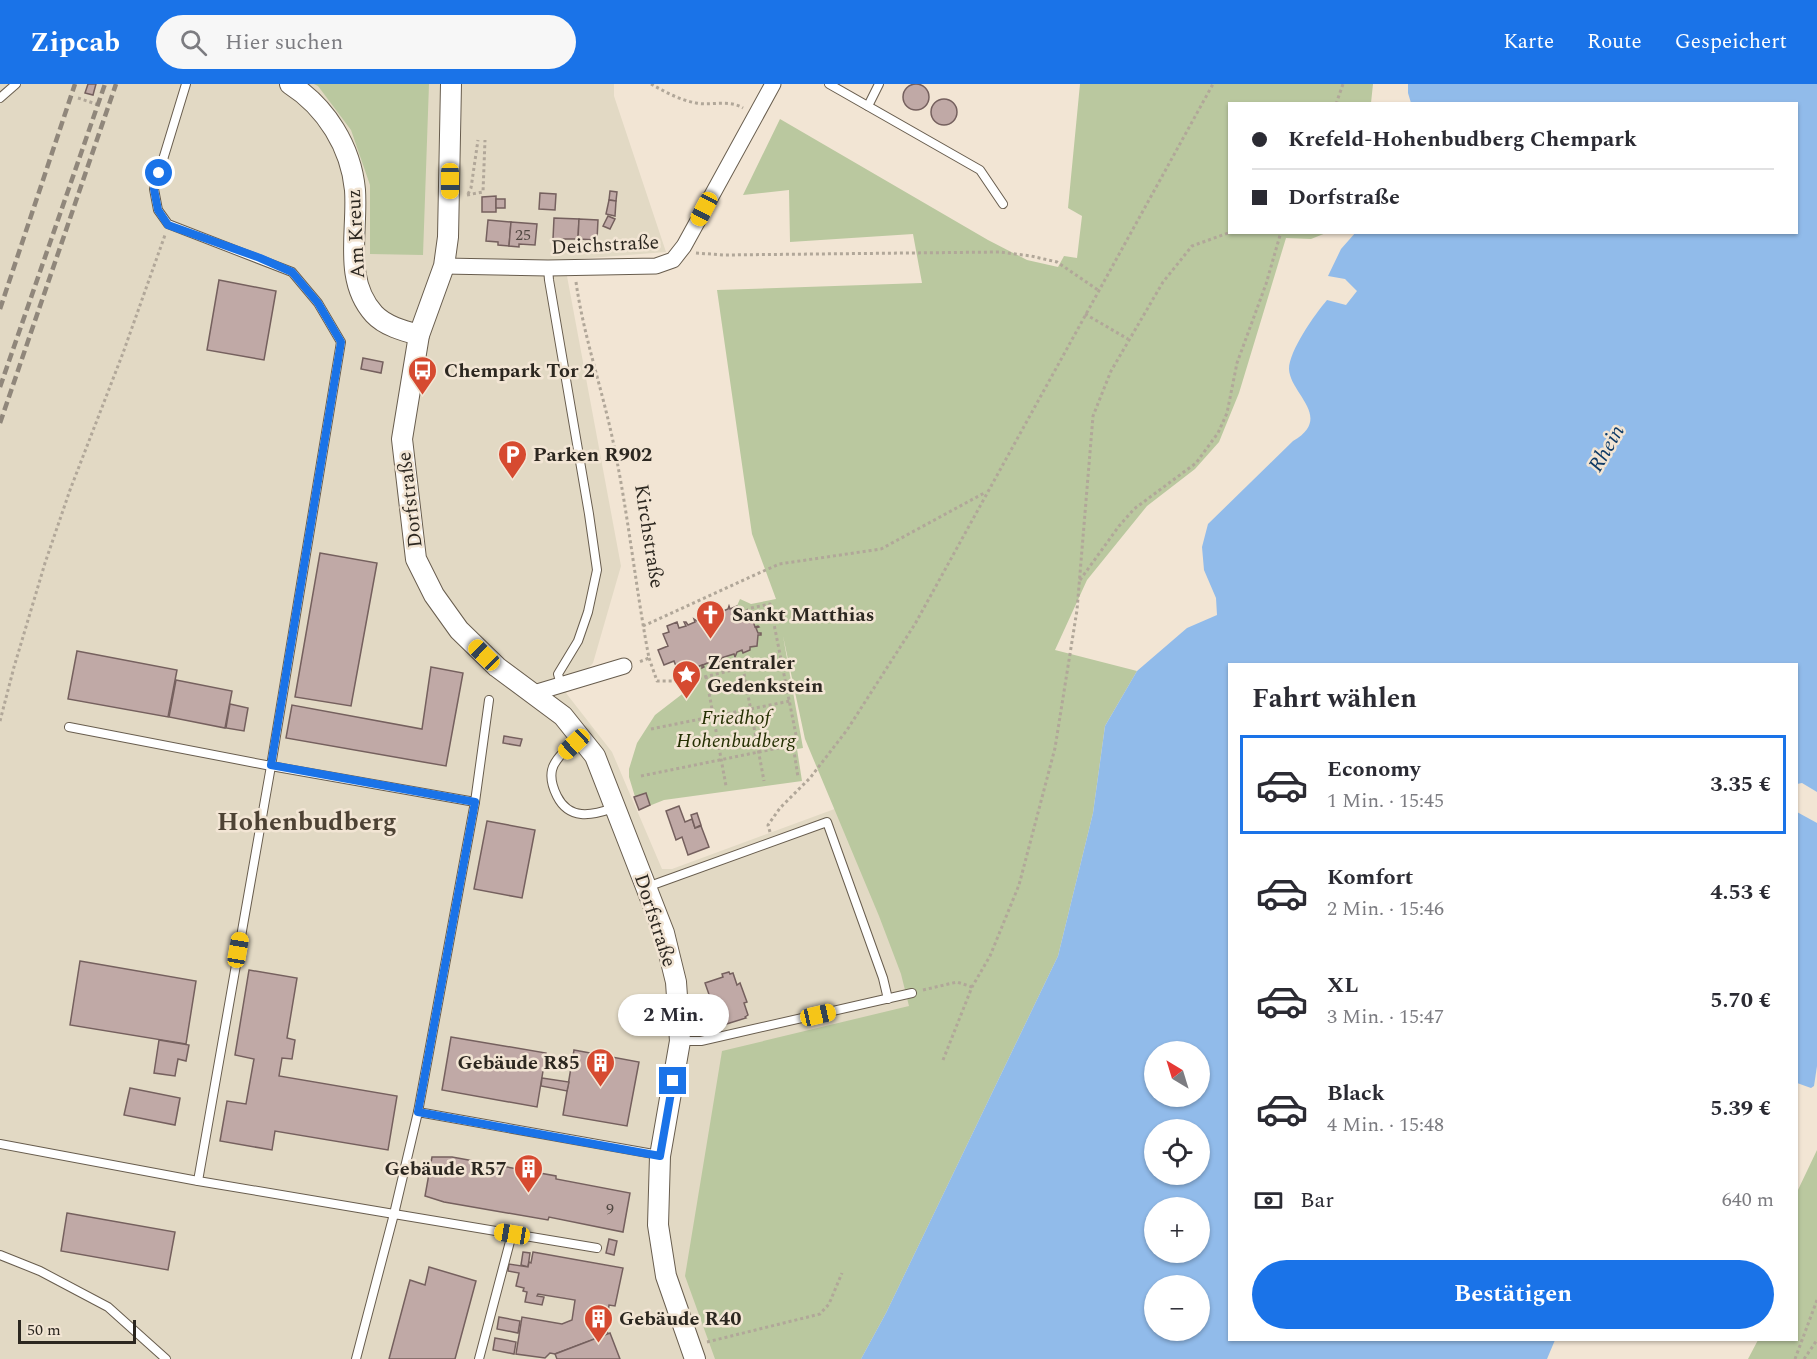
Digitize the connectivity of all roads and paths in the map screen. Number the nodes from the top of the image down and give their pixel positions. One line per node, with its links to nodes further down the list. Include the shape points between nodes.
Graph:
1 (16, 84): 12 (lane)
2 (186, 84): 23 (lane, via 154,189 158,210)
3 (290, 84): 32 (street, Am Kreuz, via 326,116 350,165 355,190 354,271 359,292 375,315 396,328)
4 (451, 84): 21 (street, Dorfstraße)
5 (651, 84): 18 (path, via 696,104 735,103)
6 (773, 84): 18 (street, Deichstraße)
7 (829, 84): 17 (lane)
8 (879, 84): 17 (lane)
9 (1213, 84): 30 (path)
10 (1343, 84): 15 (path)
11 (89, 94): 14 (path)
12 (0, 98)
13 (78, 98): 14 (path)
14 (87, 101): 16 (path)
15 (1337, 102)
16 (96, 104)
17 (868, 106): 22 (lane, via 980,170)
18 (755, 115): 26 (street, Deichstraße)
19 (478, 140): 21 (path, via 471,188)
20 (485, 140): 21 (path, via 483,192)
21 (459, 199): 27 (street, Dorfstraße)
22 (1003, 204)
23 (168, 225): 49 (path, via 45,563); 56 (lane, via 292,272 318,303 341,342)
24 (1228, 233): 33 (path, via 1192,246 1163,282)
25 (1280, 234): 35 (path, via 1218,433 1196,463 1134,509)
26 (684, 246): 29 (street, Deichstraße, via 673,260 656,266); 30 (path, via 697,254 724,255 1000,252 1057,262)
27 (444, 266): 28 (street, Deichstraße); 32 (street, Dorfstraße)
28 (548, 268): 29 (street, Deichstraße); 43 (lane, via 597,570 578,641 558,674)
29 (575, 268): 37 (path, Kirchstraße, via 581,319 615,450)
30 (1098, 290): 31 (path)
31 (1085, 314): 33 (path); 34 (path)
32 (419, 335): 44 (street, Dorfstraße, via 402,439 416,559 434,595 459,630 497,667)
33 (1128, 339): 35 (path, via 1093,416)
34 (987, 492): 37 (path, via 881,549 779,564); 63 (path, via 915,624 847,730 768,825)
35 (1079, 581): 65 (path, via 1055,748 1019,885 990,956)
36 (751, 608): 39 (path, via 770,604)
37 (643, 626): 38 (path, Kirchstraße)
38 (649, 658): 40 (path); 42 (path, via 657,681 688,681)
39 (781, 658): 41 (path); 46 (path)
40 (624, 666): 43 (street)
41 (743, 667): 42 (path); 47 (path)
42 (706, 676): 48 (path)
43 (561, 685): 44 (street)
44 (534, 693): 52 (street, Dorfstraße, via 563,716)
45 (489, 700): 61 (lane)
46 (790, 701): 47 (path); 53 (path, via 797,740)
47 (751, 709): 48 (path); 54 (path)
48 (714, 717): 51 (path); 55 (path)
49 (0, 721)
50 (69, 727): 56 (lane)
51 (651, 729)
52 (581, 738): 62 (street, Dorfstraße, via 595,756); 62 (lane, via 552,767 555,792 569,811 595,815)
53 (793, 745): 54 (path); 58 (path)
54 (759, 752): 55 (path); 59 (path)
55 (722, 759): 57 (path); 60 (path)
56 (271, 765): 61 (lane); 73 (lane)
57 (641, 776)
58 (798, 777)
59 (764, 781)
60 (726, 786)
61 (475, 802): 70 (lane)
62 (615, 807): 64 (street, Dorfstraße)
63 (772, 842): 64 (lane); 67 (lane, via 827,822)
64 (646, 887): 68 (street, Dorfstraße, via 664,933 676,982)
65 (972, 987): 66 (path, via 957,982); 69 (path)
66 (912, 993): 67 (lane)
67 (888, 999): 68 (lane, via 701,1041)
68 (680, 1041): 72 (street, Dorfstraße)
69 (943, 1060)
70 (418, 1112): 72 (lane); 74 (lane)
71 (0, 1144): 73 (lane)
72 (660, 1156): 81 (street, Dorfstraße, via 658,1225 666,1276)
73 (198, 1181): 74 (lane)
74 (394, 1214): 75 (lane); 83 (lane)
75 (512, 1234): 76 (lane); 84 (lane)
76 (597, 1248)
77 (0, 1255): 82 (lane, via 108,1307)
78 (842, 1273): 81 (path, via 829,1304 820,1314)
79 (1817, 1300): 85 (path)
80 (1817, 1340): 86 (path)
81 (693, 1353)
82 (166, 1359)
83 (356, 1359)
84 (479, 1359)
85 (1795, 1359)
86 (1804, 1359)

